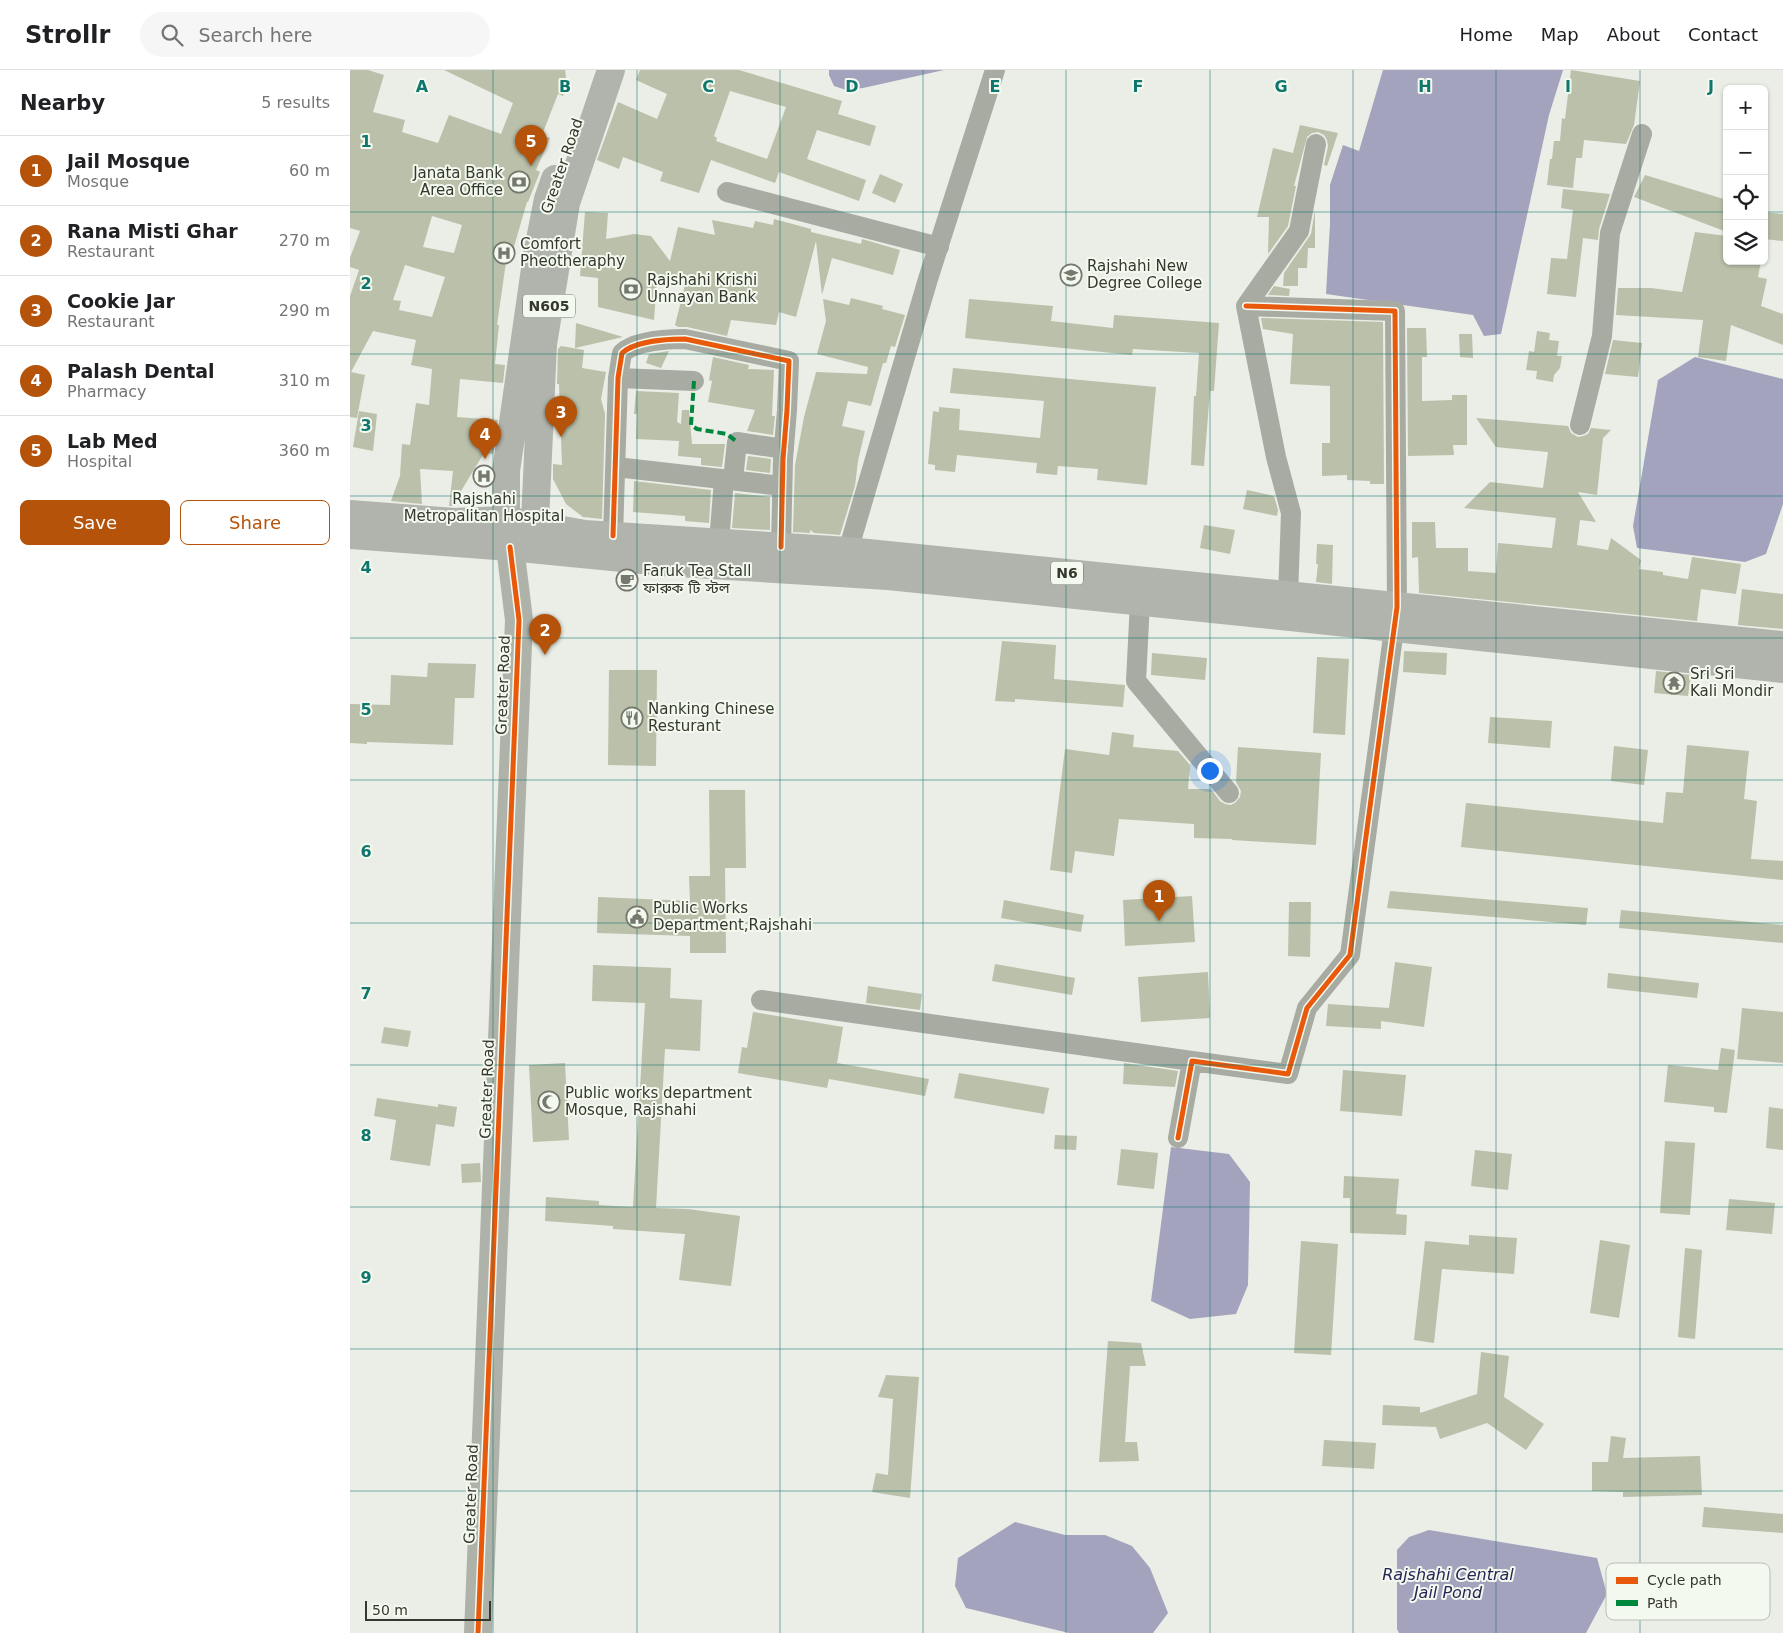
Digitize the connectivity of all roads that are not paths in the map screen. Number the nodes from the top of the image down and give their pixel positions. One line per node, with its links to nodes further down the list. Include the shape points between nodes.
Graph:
1 (595, 70): 14 (highway, Greater Road / N605, via 548,199)
2 (611, 70): 15 (highway, Greater Road / N605, via 566,203 543,344)
3 (995, 70): 7 (street)
4 (1642, 134): 11 (street, via 1610,232 1602,336)
5 (1316, 144): 8 (street, via 1298,231)
6 (728, 192): 7 (street)
7 (939, 247): 26 (street)
8 (1246, 306): 27 (street, via 1276,457 1291,513); 29 (street, via 1395,311)
9 (618, 378): 10 (street); 12 (street, via 620,359 625,350 670,339 684,338 789,361); 13 (street)
10 (694, 381)
11 (1580, 426)
12 (784, 449): 16 (street, via 737,442); 17 (street)
13 (616, 467): 16 (street); 22 (street)
14 (506, 471): 18 (highway, Greater Road / N605); 19 (highway, via 476,512)
15 (537, 476): 21 (highway, via 549,501 562,516); 23 (highway, Greater Road / N605)
16 (728, 480): 17 (street); 24 (street)
17 (782, 486): 25 (street)
18 (506, 520): 19 (highway, N6); 23 (highway, Greater Road / N605)
19 (454, 522): 20 (highway, N6)
20 (357, 525): 23 (highway, N6)
21 (586, 534): 22 (highway, N6); 23 (highway, N6)
22 (613, 536): 24 (highway, N6)
23 (526, 541): 26 (highway, N6, via 663,562); 36 (street, Greater Road, via 518,620)
24 (719, 543): 25 (highway, N6)
25 (781, 547): 26 (highway, N6)
26 (849, 562): 27 (highway, N6); 28 (highway, N6)
27 (1288, 596): 29 (highway, N6)
28 (1140, 602): 29 (highway, N6); 32 (street, via 1136,681)
29 (1396, 618): 30 (highway, N6); 31 (highway, N6); 34 (street, via 1350,956 1307,1008 1288,1074)
30 (1783, 645)
31 (1783, 669)
32 (1229, 793)
33 (761, 1000): 34 (street)
34 (1192, 1061): 35 (street)
35 (1178, 1138)
36 (478, 1633)

